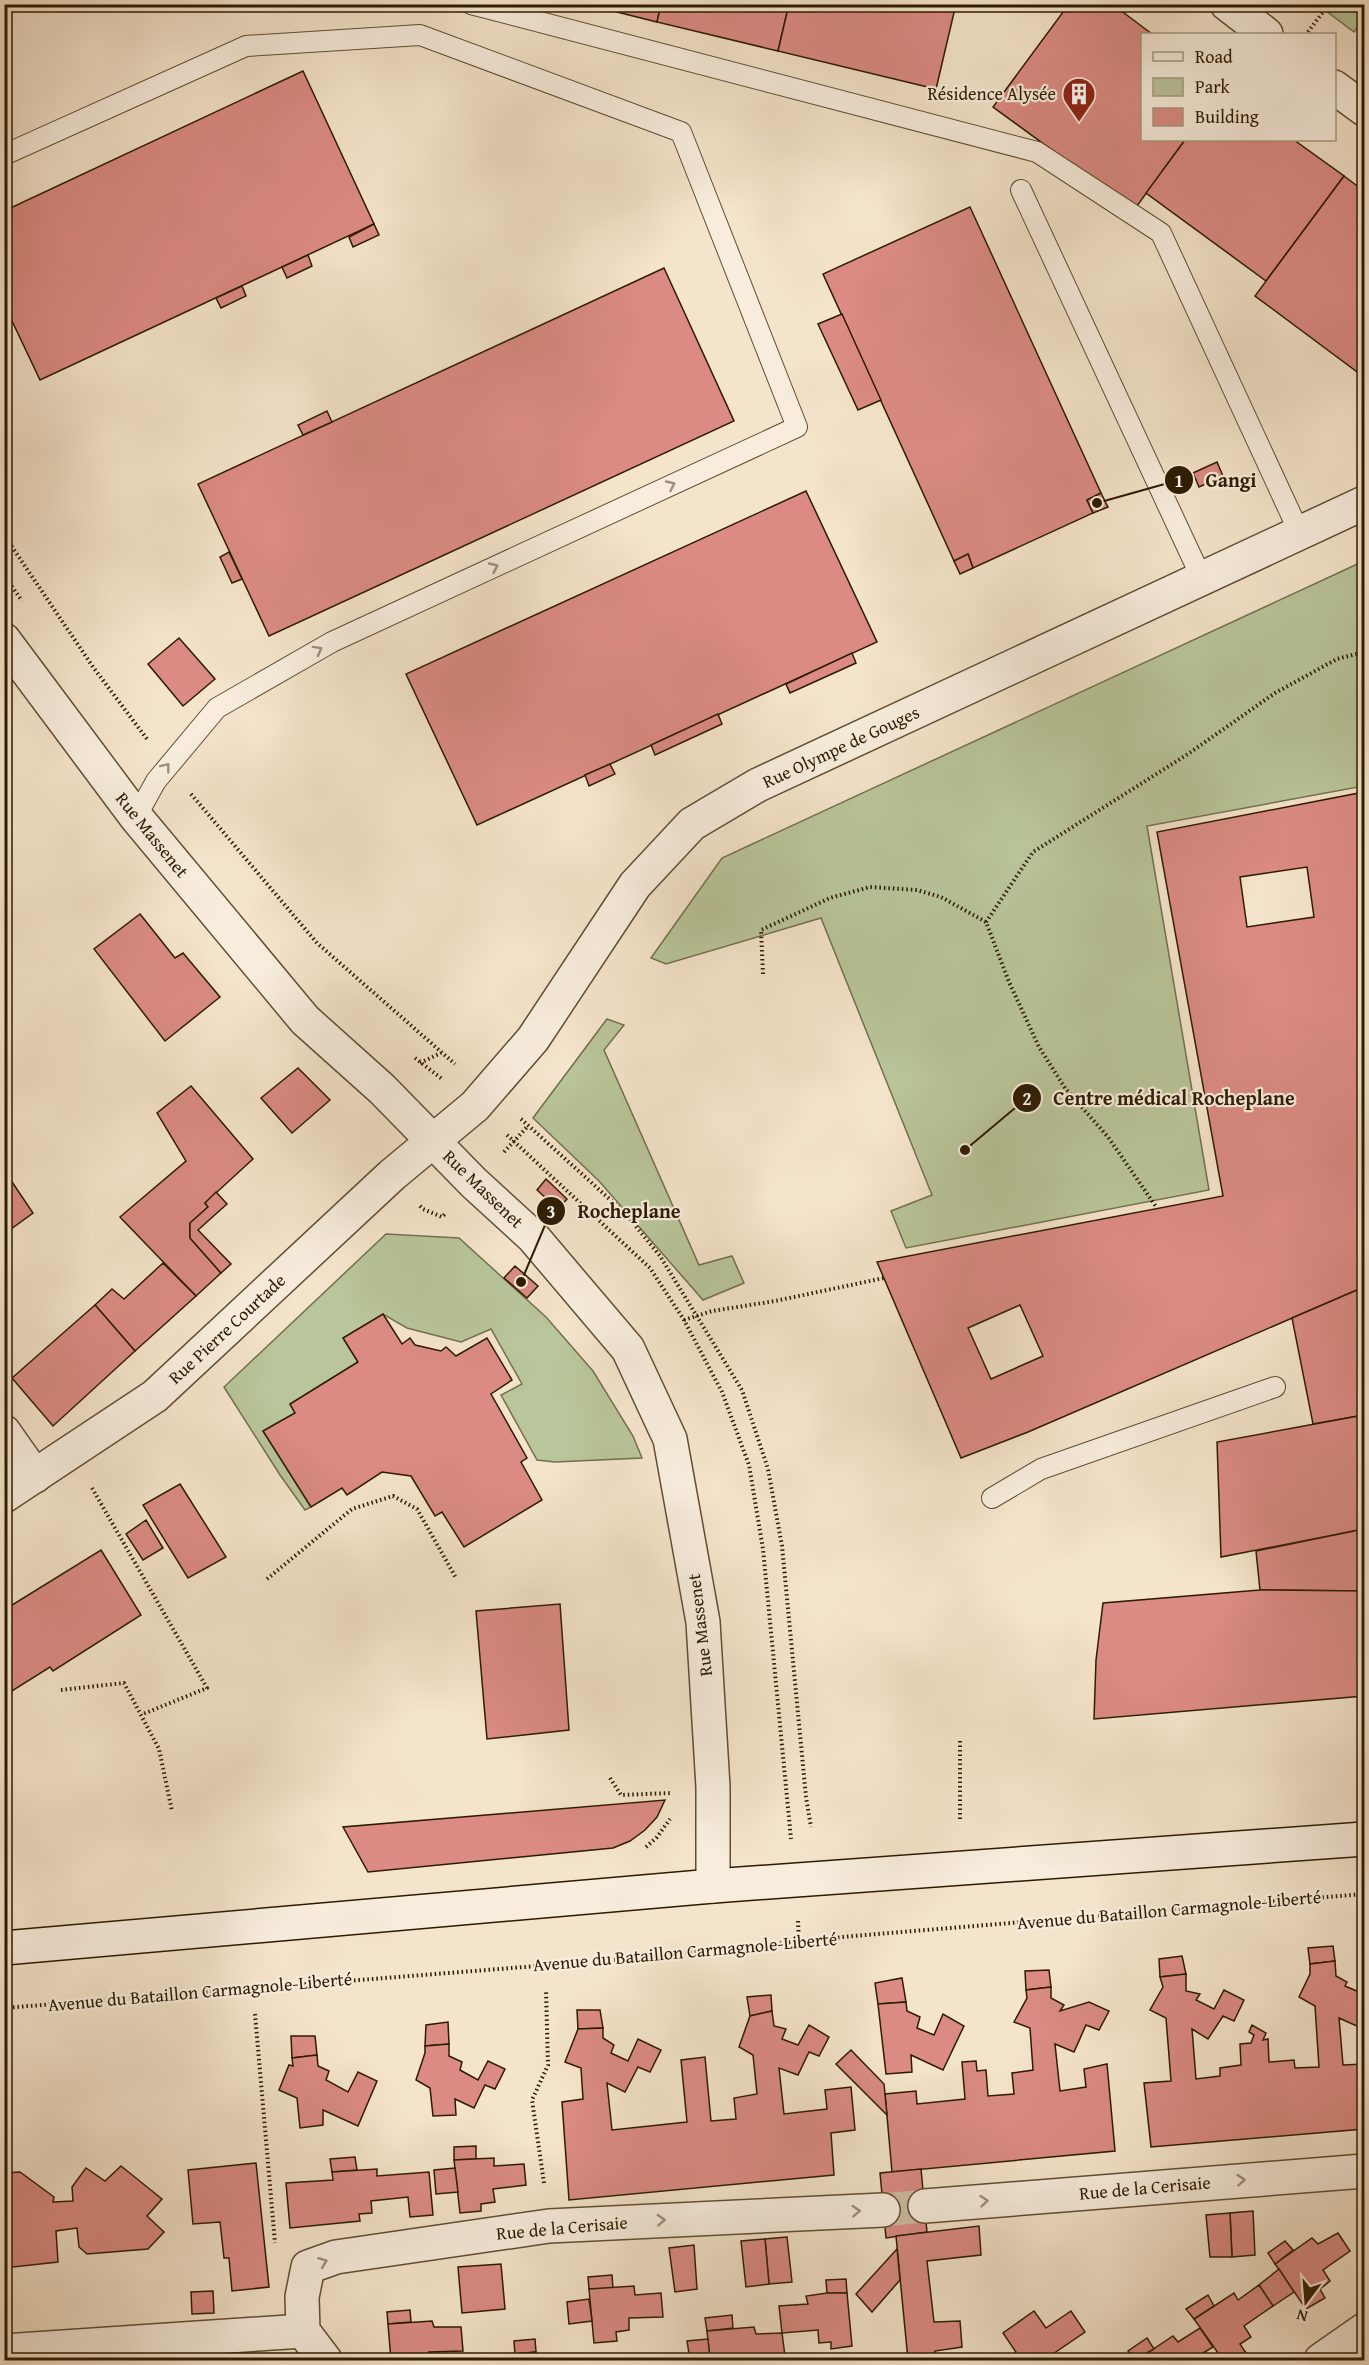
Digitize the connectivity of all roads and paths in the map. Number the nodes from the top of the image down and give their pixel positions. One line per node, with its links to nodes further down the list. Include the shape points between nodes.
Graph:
1 (471, 4): 11 (lane, via 1037,152 1161,233)
2 (1227, 4): 4 (street)
3 (1329, 4): 5 (path)
4 (1265, 33)
5 (1307, 33)
6 (1336, 88): 7 (street)
7 (1365, 109)
8 (4, 155): 15 (lane, one-way to 8, via 167,765 226,702 332,642 797,427 681,132 420,35 246,46)
9 (1021, 190): 12 (lane)
10 (1365, 503): 11 (street, Rue Olympe de Gouges)
11 (1300, 534): 12 (street, Rue Olympe de Gouges)
12 (1202, 579): 18 (street, Rue Olympe de Gouges, via 759,785 692,824 635,885 533,1039 490,1090)
13 (4, 640): 15 (street, Rue Massenet)
14 (1365, 652): 16 (path, via 1337,659 1275,693 1188,754 1033,852)
15 (136, 818): 18 (street, Rue Massenet, via 305,1020)
16 (986, 922): 17 (path, via 966,909 918,890 870,887 830,898 761,930); 19 (path, via 1039,1047 1065,1088 1108,1137)
17 (763, 974)
18 (433, 1140): 24 (street, Rue Pierre Courtade, via 155,1396); 40 (street, Rue Massenet, via 533,1237 628,1349 670,1439 703,1622 713,1787)
19 (1157, 1208)
20 (884, 1278): 21 (path, via 712,1311)
21 (684, 1320)
22 (1275, 1387): 27 (lane, via 1041,1469)
23 (4, 1432): 25 (street)
24 (71, 1452): 25 (street, Rue Pierre Courtade); 31 (path, via 207,1688)
25 (35, 1476): 26 (street, Rue Pierre Courtade)
26 (4, 1496)
27 (992, 1498)
28 (456, 1578): 29 (path, via 417,1509 393,1496 352,1509)
29 (267, 1579)
30 (61, 1690): 31 (path, via 124,1683)
31 (143, 1714): 36 (path, via 159,1749)
32 (960, 1741): 37 (path)
33 (610, 1778): 34 (path, via 621,1796)
34 (663, 1794)
35 (675, 1810): 39 (path, via 657,1837)
36 (172, 1811)
37 (960, 1821)
38 (1365, 1839): 40 (street)
39 (640, 1852)
40 (713, 1886): 42 (street)
41 (1365, 1894): 44 (path, Avenue du Bataillon Carmagnole-Liberté, via 864,1935 626,1959)
42 (4, 1948)
43 (546, 1990): 49 (path, via 548,2065 532,2100)
44 (4, 2008)
45 (255, 2014): 50 (path, via 275,2245)
46 (1365, 2171): 47 (street, Rue de la Cerisaie, one-way to 46)
47 (925, 2206)
48 (883, 2210): 49 (street, Rue de la Cerisaie, one-way to 48)
49 (549, 2226): 50 (street, Rue de la Cerisaie, one-way to 49, via 336,2257)
50 (308, 2268): 52 (street, via 302,2297)
51 (1365, 2330): 55 (street)
52 (303, 2331): 53 (street); 54 (street)
53 (4, 2351)
54 (325, 2361)
55 (1321, 2361)

